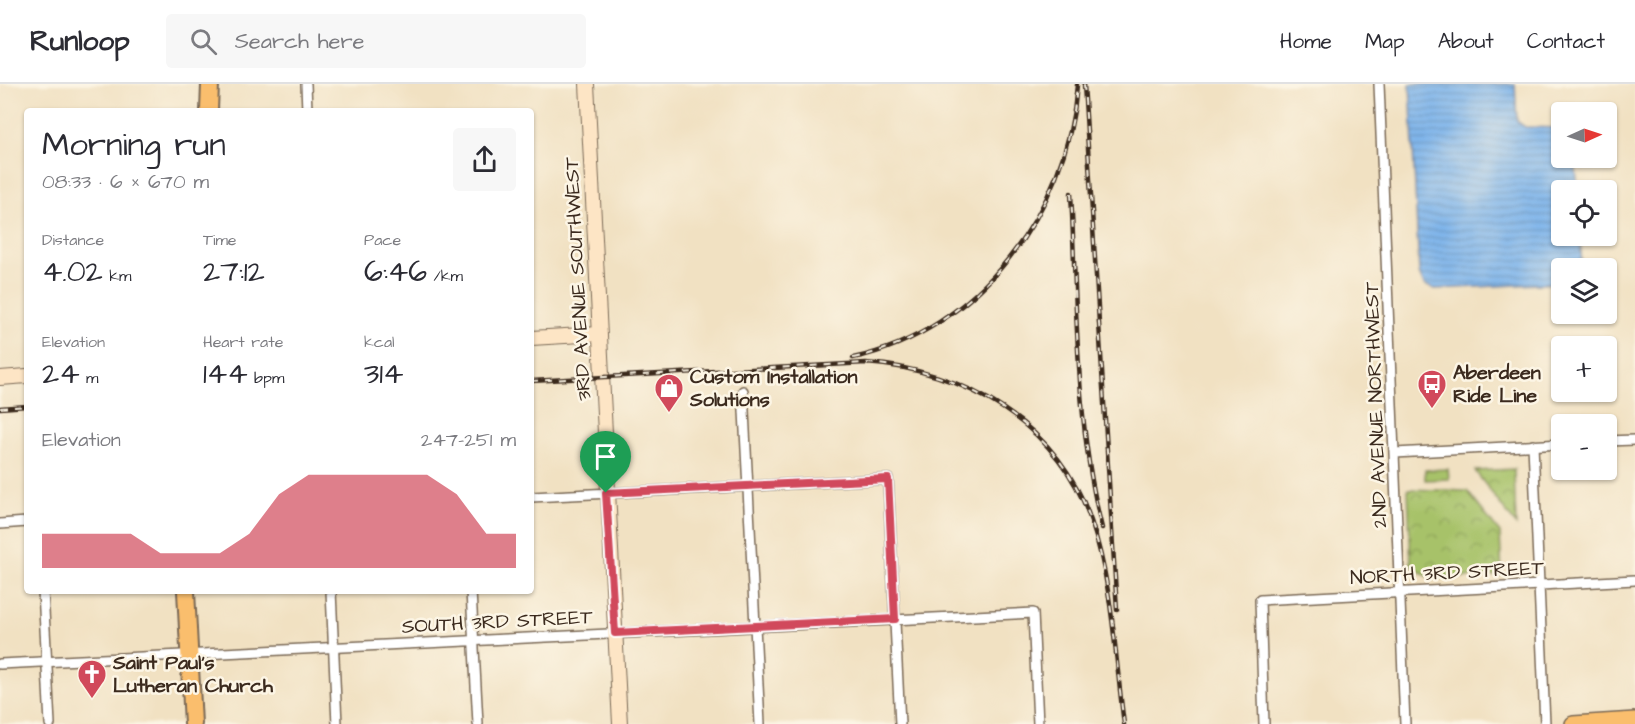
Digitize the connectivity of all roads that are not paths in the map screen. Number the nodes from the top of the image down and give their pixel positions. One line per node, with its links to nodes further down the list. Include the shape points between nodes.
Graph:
1 (210, 84): 5 (highway)
2 (306, 84): 6 (street)
3 (587, 84): 7 (street, 3RD AVENUE SOUTHWEST)
4 (1379, 84): 16 (street, 2ND AVENUE NORTHWEST)
5 (209, 108)
6 (307, 108)
7 (599, 334): 8 (street); 18 (street, 3RD AVENUE SOUTHWEST)
8 (534, 338)
9 (24, 376): 10 (street)
10 (0, 378)
11 (743, 391): 17 (street)
12 (1635, 440): 13 (street)
13 (1617, 441)
14 (1551, 444): 15 (street)
15 (1533, 445): 16 (street); 23 (street)
16 (1395, 453): 24 (street, 2ND AVENUE NORTHWEST)
17 (748, 486): 18 (street); 29 (street, via 888,479); 30 (street)
18 (606, 493): 19 (street); 31 (street, 3RD AVENUE SOUTHWEST)
19 (534, 497)
20 (24, 522): 21 (street)
21 (0, 524)
22 (1635, 580): 23 (street, NORTH 3RD STREET)
23 (1539, 585): 24 (street, NORTH 3RD STREET); 48 (street)
24 (1401, 592): 46 (street, NORTH 3RD STREET, via 1260,600); 47 (street, 2ND AVENUE NORTHWEST)
25 (44, 594): 35 (street)
26 (186, 594): 34 (highway)
27 (331, 594): 33 (street)
28 (471, 594): 32 (street)
29 (895, 619): 30 (street, SOUTH 3RD STREET); 44 (street); 45 (street, SOUTH 3RD STREET, via 1033,613)
30 (754, 626): 31 (street, SOUTH 3RD STREET); 43 (street)
31 (615, 633): 32 (street, SOUTH 3RD STREET); 42 (street, 3RD AVENUE SOUTHWEST)
32 (473, 641): 33 (street, SOUTH 3RD STREET); 41 (street)
33 (334, 648): 34 (street, SOUTH 3RD STREET); 40 (street)
34 (190, 655): 35 (street, SOUTH 3RD STREET); 39 (highway)
35 (47, 662): 36 (street, SOUTH 3RD STREET); 38 (street)
36 (0, 664)
37 (1635, 720): 49 (main road)
38 (50, 724)
39 (193, 724)
40 (337, 724)
41 (478, 724)
42 (620, 724)
43 (759, 724)
44 (900, 724)
45 (1038, 724)
46 (1264, 724)
47 (1405, 724)
48 (1545, 724)
49 (1573, 724)

